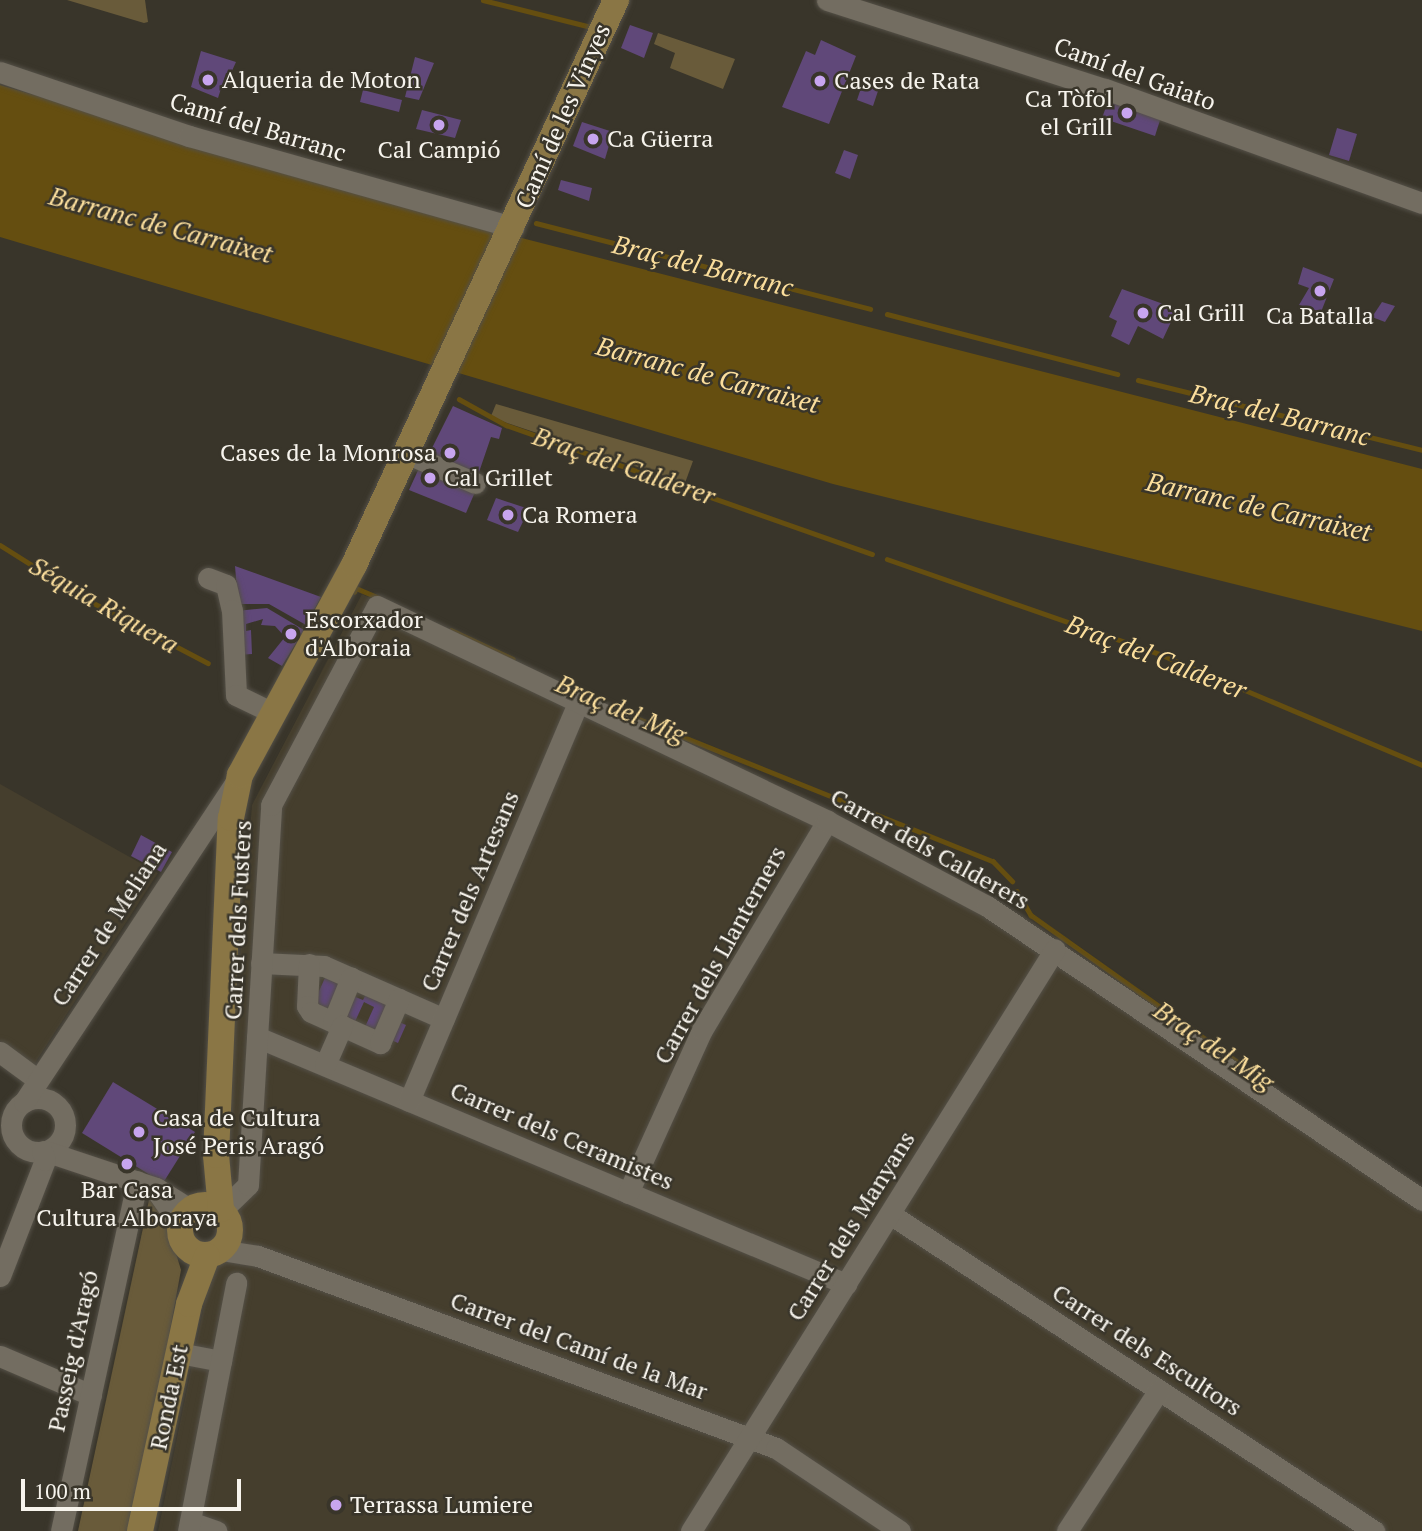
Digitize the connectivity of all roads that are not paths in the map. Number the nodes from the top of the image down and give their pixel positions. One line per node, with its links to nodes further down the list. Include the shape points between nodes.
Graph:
1 (616, 0): 5 (main road, Camí de les Vinyes)
2 (827, 0): 4 (street, Camí del Gaiato, via 1105,89)
3 (0, 72): 5 (street, Camí del Barranc, via 189,136)
4 (1422, 203)
5 (509, 228): 6 (main road, Camí de les Vinyes)
6 (408, 454): 7 (street); 11 (main road, Camí de les Vinyes)
7 (475, 483)
8 (208, 578): 11 (street, via 226,585 232,610 236,695)
9 (377, 606): 10 (street, Carrer dels Calderers); 15 (street, Carrer dels Fusters, via 271,805)
10 (578, 702): 13 (street, Carrer dels Calderers); 20 (street, Carrer dels Artesans)
11 (273, 713): 12 (main road, Ronda Est)
12 (240, 775): 19 (main road, Ronda Est, via 231,818); 25 (street, Carrer de Meliana)
13 (827, 821): 14 (street, Carrer dels Calderers, via 987,906); 30 (street, Carrer dels Llanterners, via 702,1030)
14 (1055, 949): 31 (street, Carrer dels Calderers); 32 (street, Carrer dels Manyans)
15 (261, 963): 16 (street); 22 (street, Carrer dels Fusters)
16 (309, 964): 17 (street); 21 (street, via 307,1006)
17 (351, 978): 18 (street); 21 (street)
18 (399, 999): 20 (street); 21 (street, via 380,1043)
19 (222, 1010): 22 (street, Carrer dels Ceramistes); 33 (main road, Ronda Est, via 216,1155)
20 (444, 1019): 26 (street, Carrer dels Artesans)
21 (337, 1024): 24 (street)
22 (257, 1028): 24 (street, Carrer dels Ceramistes); 33 (street, Carrer dels Fusters, via 248,1185)
23 (0, 1052): 25 (street)
24 (325, 1065): 26 (street, Carrer dels Ceramistes)
25 (38, 1080): 27 (street, Carrer de Meliana)
26 (409, 1101): 30 (street, Carrer dels Ceramistes)
27 (24, 1102): 28 (street, via 11,1120 13,1136 26,1149); 28 (street, via 46,1099 60,1109 65,1126)
28 (49, 1147): 29 (street); 34 (street)
29 (146, 1185): 33 (street); 42 (street, Passeig d'Aragó)
30 (628, 1193): 37 (street, Carrer dels Ceramistes)
31 (1422, 1200)
32 (890, 1214): 37 (street, Carrer dels Manyans); 41 (street, Carrer dels Escultors)
33 (204, 1226): 38 (main road, Ronda Est); 43 (street, Carrer del Camí de la Mar, via 258,1255)
34 (8, 1232): 35 (street)
35 (0, 1276)
36 (236, 1283): 40 (street)
37 (846, 1284): 43 (street, Carrer dels Manyans)
38 (178, 1353): 40 (street); 45 (main road, Ronda Est)
39 (0, 1356): 42 (street)
40 (221, 1361): 44 (street)
41 (1158, 1390): 50 (street); 51 (street, Carrer dels Escultors)
42 (90, 1395): 46 (street, Passeig d'Aragó)
43 (750, 1437): 48 (street, Carrer dels Manyans); 49 (street, Carrer del Camí de la Mar, via 776,1448)
44 (189, 1526): 47 (street)
45 (144, 1530)
46 (61, 1531)
47 (216, 1531)
48 (691, 1531)
49 (900, 1531)
50 (1067, 1531)
51 (1374, 1531)

